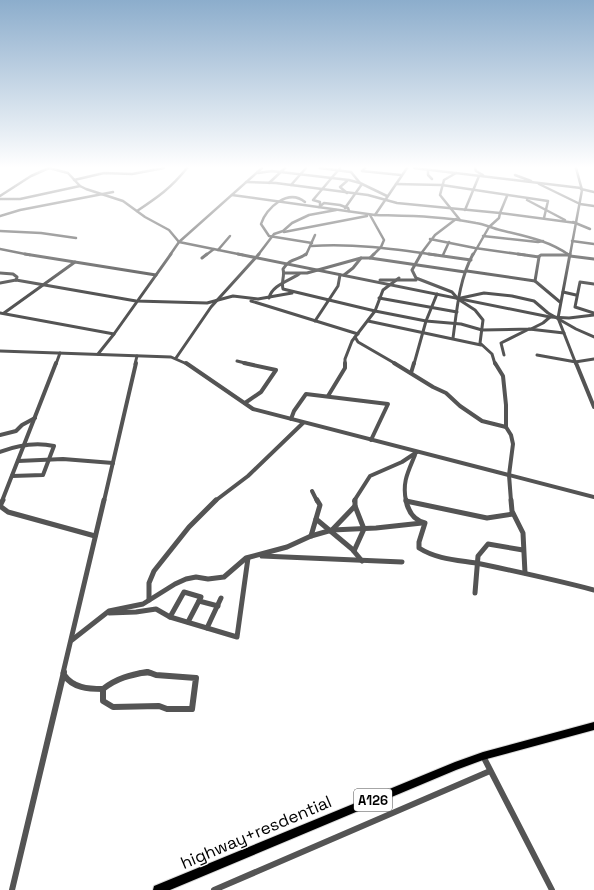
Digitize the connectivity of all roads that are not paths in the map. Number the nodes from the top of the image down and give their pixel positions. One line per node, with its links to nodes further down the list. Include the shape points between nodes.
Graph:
1 (451, 209): 20 (street)
2 (16, 210): 17 (street)
3 (216, 210): 36 (street)
4 (269, 210): 30 (street, via 263,216 261,224 268,235)
5 (336, 210): 13 (street); 27 (street, via 309,215 292,223)
6 (376, 210): 16 (street)
7 (458, 210): 8 (street)
8 (465, 210): 15 (street)
9 (501, 210): 15 (street)
10 (547, 210): 18 (street); 21 (street)
11 (579, 210): 21 (street)
12 (138, 211): 36 (street, via 169,230)
13 (343, 211): 14 (street)
14 (349, 211): 16 (street)
15 (500, 213): 18 (street); 22 (street, via 499,218)
16 (372, 215): 19 (street); 27 (street, via 345,218); 40 (street, via 383,238)
17 (0, 216)
18 (544, 218): 21 (street)
19 (456, 219): 20 (street); 33 (street)
20 (460, 220): 22 (street)
21 (575, 223): 23 (street); 24 (street)
22 (488, 227): 31 (street); 34 (street)
23 (575, 228): 24 (street); 35 (street)
24 (590, 229): 25 (street)
25 (594, 230)
26 (0, 231): 32 (street)
27 (282, 232): 30 (street)
28 (315, 235): 38 (street)
29 (230, 236): 43 (street)
30 (272, 236): 38 (street); 49 (street)
31 (483, 236): 34 (street); 41 (street)
32 (76, 238)
33 (430, 239): 37 (street); 44 (street)
34 (543, 241): 46 (street, via 548,241)
35 (572, 241): 39 (street); 46 (street)
36 (179, 242): 43 (street); 61 (street)
37 (449, 242): 41 (street); 45 (street)
38 (312, 244): 40 (street); 55 (street, via 306,255 290,259)
39 (594, 244)
40 (381, 247): 44 (street); 51 (street)
41 (476, 248): 47 (street); 53 (street)
42 (0, 249): 54 (street)
43 (216, 249): 48 (street); 49 (street)
44 (421, 252): 45 (street); 56 (street)
45 (443, 255): 53 (street)
46 (570, 255): 47 (street); 52 (street); 76 (street)
47 (538, 257): 68 (street)
48 (202, 258)
49 (256, 258): 55 (street); 82 (street)
50 (361, 258): 51 (street); 57 (street); 63 (street, via 353,268)
51 (370, 258): 56 (street)
52 (594, 259)
53 (471, 260): 58 (street)
54 (75, 262): 61 (street); 73 (street)
55 (286, 263): 57 (street); 60 (street)
56 (415, 265): 58 (street); 65 (street, via 412,270)
57 (317, 270): 62 (street); 63 (street)
58 (466, 272): 68 (street); 83 (street)
59 (0, 273): 66 (street, via 13,274 17,277)
60 (284, 273): 62 (street); 70 (street, via 281,282)
61 (156, 274): 85 (street)
62 (299, 274): 70 (street)
63 (342, 275): 67 (street); 84 (street)
64 (398, 278): 65 (street); 67 (street); 71 (street)
65 (416, 279): 74 (street); 83 (street, via 452,292)
66 (16, 280): 69 (street); 73 (street)
67 (372, 281): 71 (street)
68 (535, 281): 86 (street)
69 (0, 283)
70 (283, 284): 75 (street, via 283,289); 80 (street, via 273,289)
71 (391, 284): 74 (street); 81 (street, via 383,290)
72 (594, 284): 78 (street, via 580,282)
73 (43, 285): 85 (street); 90 (street)
74 (409, 288): 77 (street)
75 (293, 292): 80 (street); 84 (street)
76 (563, 292): 78 (street); 86 (street)
77 (437, 294): 83 (street); 87 (street)
78 (576, 295): 91 (street, via 575,307)
79 (243, 298): 80 (street); 82 (street, via 233,296); 95 (street)
80 (269, 298)
81 (379, 298): 87 (street); 88 (street)
82 (218, 299): 85 (street, via 207,303); 114 (street)
83 (458, 299): 89 (street); 92 (street); 93 (street, via 484,293 512,296 534,301); 99 (street, via 481,316)
84 (330, 300): 88 (street); 95 (street)
85 (136, 301): 102 (street)
86 (560, 302): 93 (street)
87 (431, 308): 89 (street); 94 (street)
88 (375, 311): 94 (street); 96 (street)
89 (457, 312): 97 (street)
90 (2, 313): 102 (street)
91 (594, 314): 93 (street)
92 (550, 317): 93 (street); 98 (street)
93 (558, 318): 101 (street); 105 (street)
94 (426, 320): 97 (street); 100 (street)
95 (315, 321): 103 (street)
96 (368, 321): 100 (street); 103 (street)
97 (456, 323): 99 (street); 106 (street)
98 (529, 329): 99 (street); 101 (street); 111 (street, via 501,342)
99 (482, 330): 107 (street)
100 (423, 333): 106 (street); 118 (street)
101 (564, 333): 117 (street)
102 (114, 334): 110 (street)
103 (358, 334): 104 (street)
104 (355, 337): 118 (street, via 358,342); 119 (street, via 347,354 345,368)
105 (594, 337)
106 (453, 338): 107 (street)
107 (481, 345): 125 (street, via 492,354 496,367 503,376)
108 (0, 351): 109 (street)
109 (60, 352): 110 (street); 122 (street)
110 (98, 354): 113 (street)
111 (504, 355)
112 (537, 355): 117 (street)
113 (137, 356): 114 (street); 133 (street)
114 (176, 358): 120 (street)
115 (594, 359): 117 (street)
116 (237, 361): 120 (street, via 276,370 261,392)
117 (575, 362): 121 (street)
118 (411, 373): 125 (street, via 446,393 482,421)
119 (328, 396): 123 (street, via 306,394); 127 (street, via 388,404)
120 (245, 404): 123 (street, via 253,409)
121 (594, 407)
122 (35, 418): 126 (street, via 22,425 16,432); 128 (street)
123 (291, 420): 124 (street)
124 (303, 423): 127 (street); 159 (street, via 248,476 218,498 189,527 154,572 149,583)
125 (506, 427): 134 (street, via 512,435 513,444)
126 (0, 435)
127 (372, 440): 130 (street)
128 (24, 445): 129 (street); 131 (street, via 54,446); 132 (street)
129 (0, 452)
130 (416, 453): 134 (street); 138 (street, via 404,483); 140 (street, via 402,462 374,473 354,500)
131 (49, 460): 132 (street); 133 (street); 135 (street, via 43,475)
132 (18, 461): 135 (street)
133 (113, 463): 146 (street)
134 (509, 475): 137 (street); 141 (street)
135 (12, 476): 139 (street)
136 (312, 491): 142 (street, via 320,504)
137 (594, 497)
138 (406, 501): 141 (street, via 488,518); 143 (street, via 408,510 418,521)
139 (0, 506): 146 (street, via 8,512)
140 (355, 506): 144 (street); 145 (street)
141 (513, 514): 148 (street, via 523,533)
142 (316, 519): 145 (street); 147 (street)
143 (425, 523): 144 (street); 154 (street, via 419,548 444,559)
144 (364, 529): 145 (street); 149 (street)
145 (331, 531): 147 (street); 149 (street)
146 (95, 536): 166 (street)
147 (311, 536): 150 (street)
148 (523, 550): 154 (street, via 488,544 478,556); 155 (street)
149 (354, 551): 152 (street)
150 (257, 556): 151 (street); 152 (street)
151 (248, 558): 159 (street, via 224,577 186,579); 165 (street, via 238,637)
152 (362, 561): 153 (street)
153 (402, 562)
154 (478, 563): 155 (street); 157 (street)
155 (525, 573): 156 (street)
156 (594, 590)
157 (475, 593)
158 (221, 598): 161 (street)
159 (149, 600): 162 (street, via 143,604)
160 (199, 601): 161 (street); 163 (street, via 201,597 184,592); 164 (street)
161 (218, 606): 165 (street)
162 (106, 613): 163 (street, via 156,609); 166 (street)
163 (170, 617): 164 (street)
164 (188, 622): 165 (street)
165 (207, 628)
166 (72, 640): 167 (street)
167 (63, 675): 168 (street, via 66,680 76,685); 172 (street)
168 (103, 689): 168 (street, via 103,702 113,707 158,706 167,709 192,709 196,678 148,672 127,675)
169 (594, 726): 170 (highway, highway+resdential / A126)
170 (483, 756): 171 (street); 173 (highway, highway+resdential / A126)
171 (490, 771): 174 (street); 175 (street)
172 (12, 890)
173 (158, 890)
174 (214, 890)
175 (552, 890)

